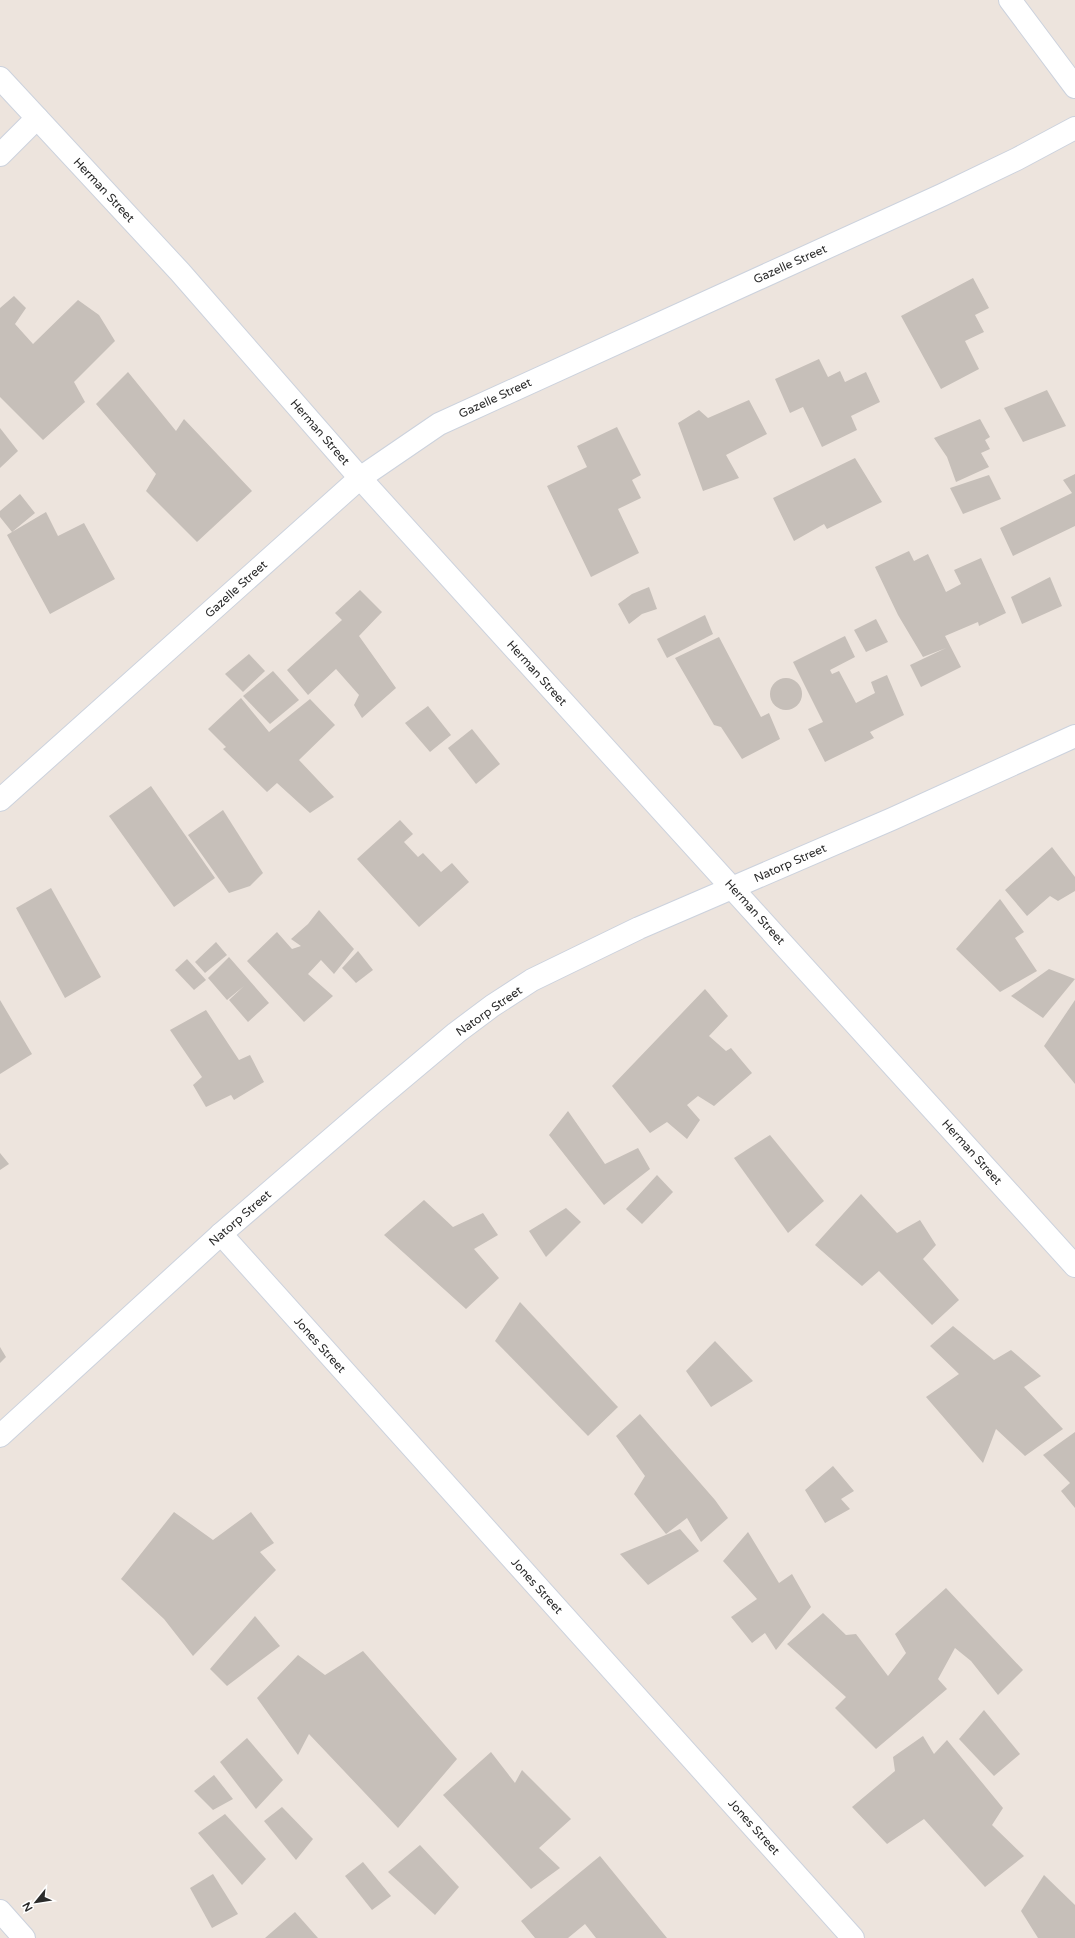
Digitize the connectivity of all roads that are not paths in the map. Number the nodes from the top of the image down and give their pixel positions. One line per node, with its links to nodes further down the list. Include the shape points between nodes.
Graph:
1 (1010, 0): 3 (street)
2 (0, 78): 4 (street, Herman Street)
3 (1075, 87)
4 (37, 118): 6 (street); 7 (street, Herman Street, via 180,272)
5 (1075, 128): 7 (street, Gazelle Street, via 942,195 439,424)
6 (0, 155)
7 (360, 478): 9 (street, Gazelle Street); 10 (street, Herman Street)
8 (1075, 736): 10 (street, Natorp Street)
9 (0, 800)
10 (733, 888): 11 (street, Natorp Street, via 577,957 532,980 492,1006 456,1033); 12 (street, Herman Street)
11 (220, 1234): 13 (street, Natorp Street); 16 (street, Jones Street)
12 (1075, 1266)
13 (0, 1436)
14 (0, 1911): 15 (street)
15 (24, 1938)
16 (853, 1938)

